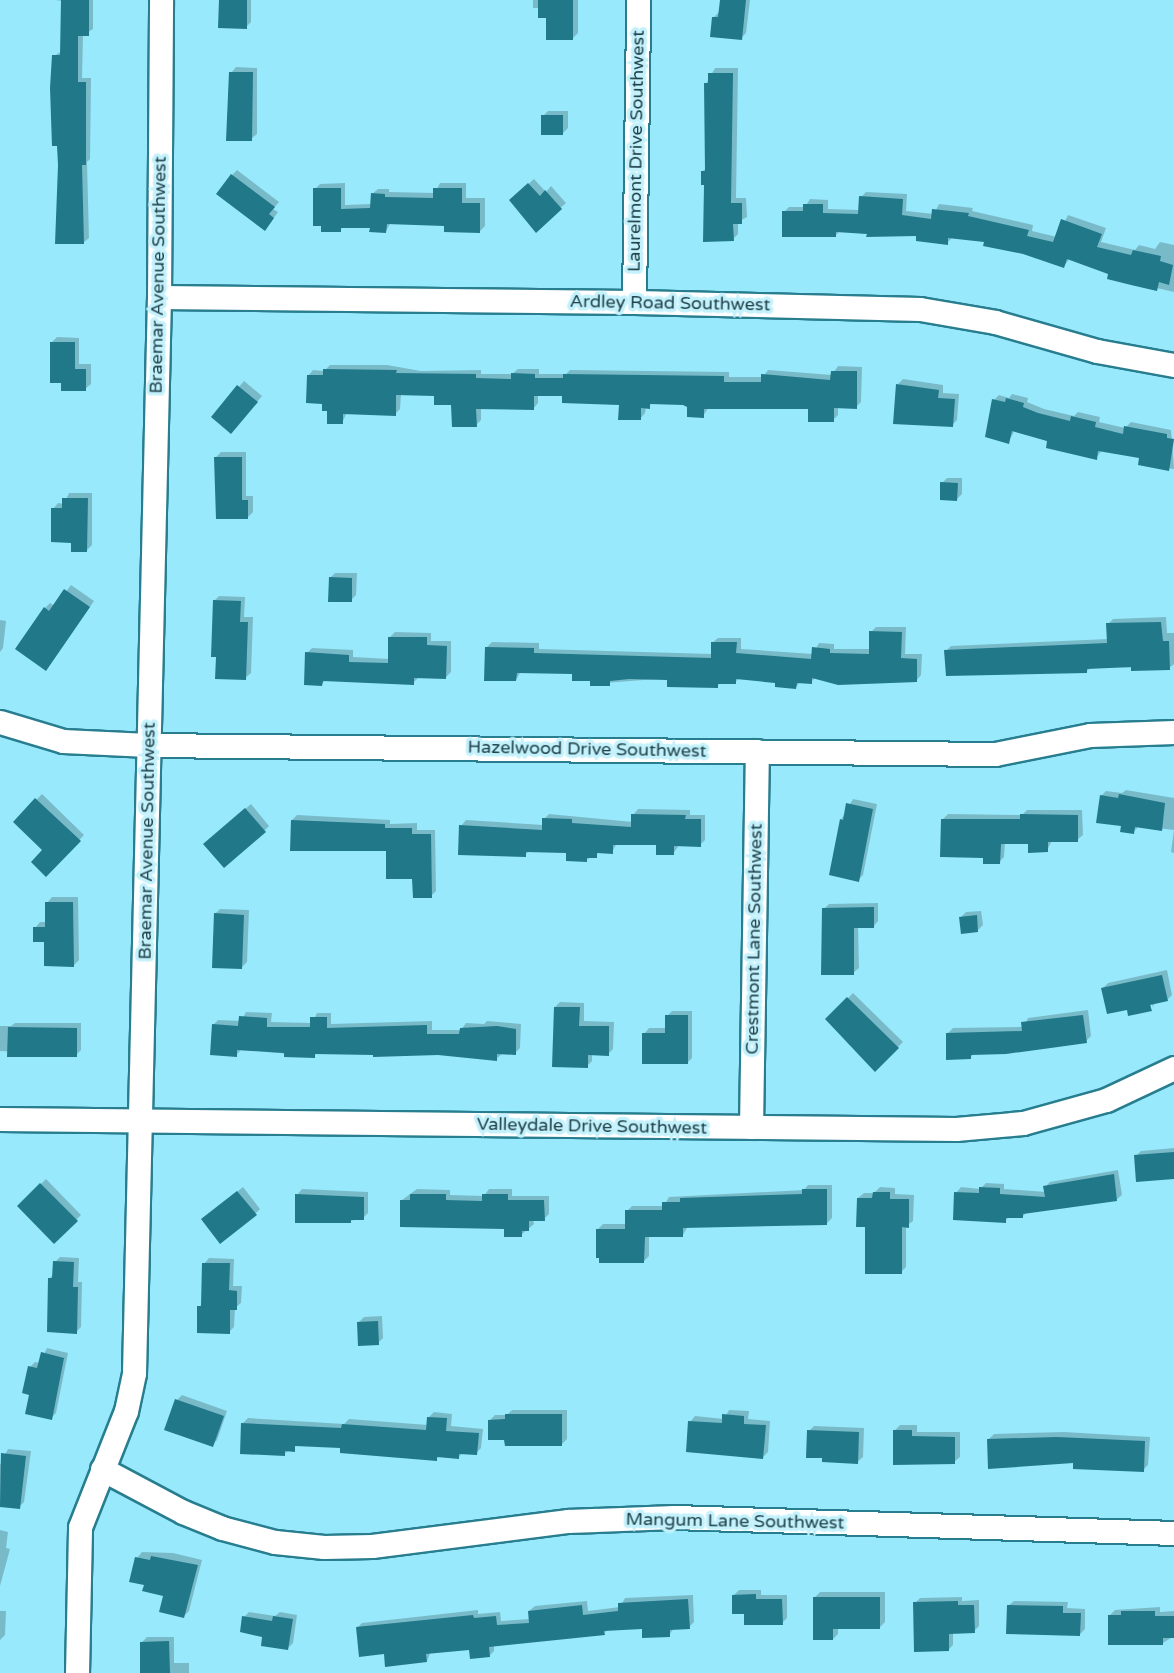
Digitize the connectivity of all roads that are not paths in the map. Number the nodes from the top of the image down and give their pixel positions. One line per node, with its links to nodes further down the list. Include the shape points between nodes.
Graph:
1 (161, 0): 3 (street, Braemar Avenue Southwest)
2 (638, 0): 4 (street, Laurelmont Drive Southwest)
3 (159, 297): 4 (street, Ardley Road Southwest); 8 (street, Braemar Avenue Southwest)
4 (634, 302): 5 (street, Ardley Road Southwest, via 920,309)
5 (1174, 365)
6 (0, 722): 8 (street, Hazelwood Drive Southwest, via 63,741)
7 (1174, 732): 9 (street, Hazelwood Drive Southwest, via 1090,735 995,754)
8 (148, 745): 9 (street, Hazelwood Drive Southwest); 12 (street, Braemar Avenue Southwest)
9 (757, 751): 13 (street, Crestmont Lane Southwest)
10 (1174, 1068): 13 (street, Valleydale Drive Southwest, via 1106,1100 1023,1123 956,1129)
11 (0, 1119): 12 (street, Valleydale Drive Southwest)
12 (142, 1120): 13 (street, Valleydale Drive Southwest); 14 (street, Braemar Avenue Southwest, via 134,1373 126,1411)
13 (751, 1127)
14 (102, 1469): 15 (street, Mangum Lane Southwest, via 222,1528 275,1542 324,1547 372,1546 568,1521 674,1517); 16 (street, Braemar Avenue Southwest, via 80,1527)
15 (1174, 1533)
16 (76, 1673)

